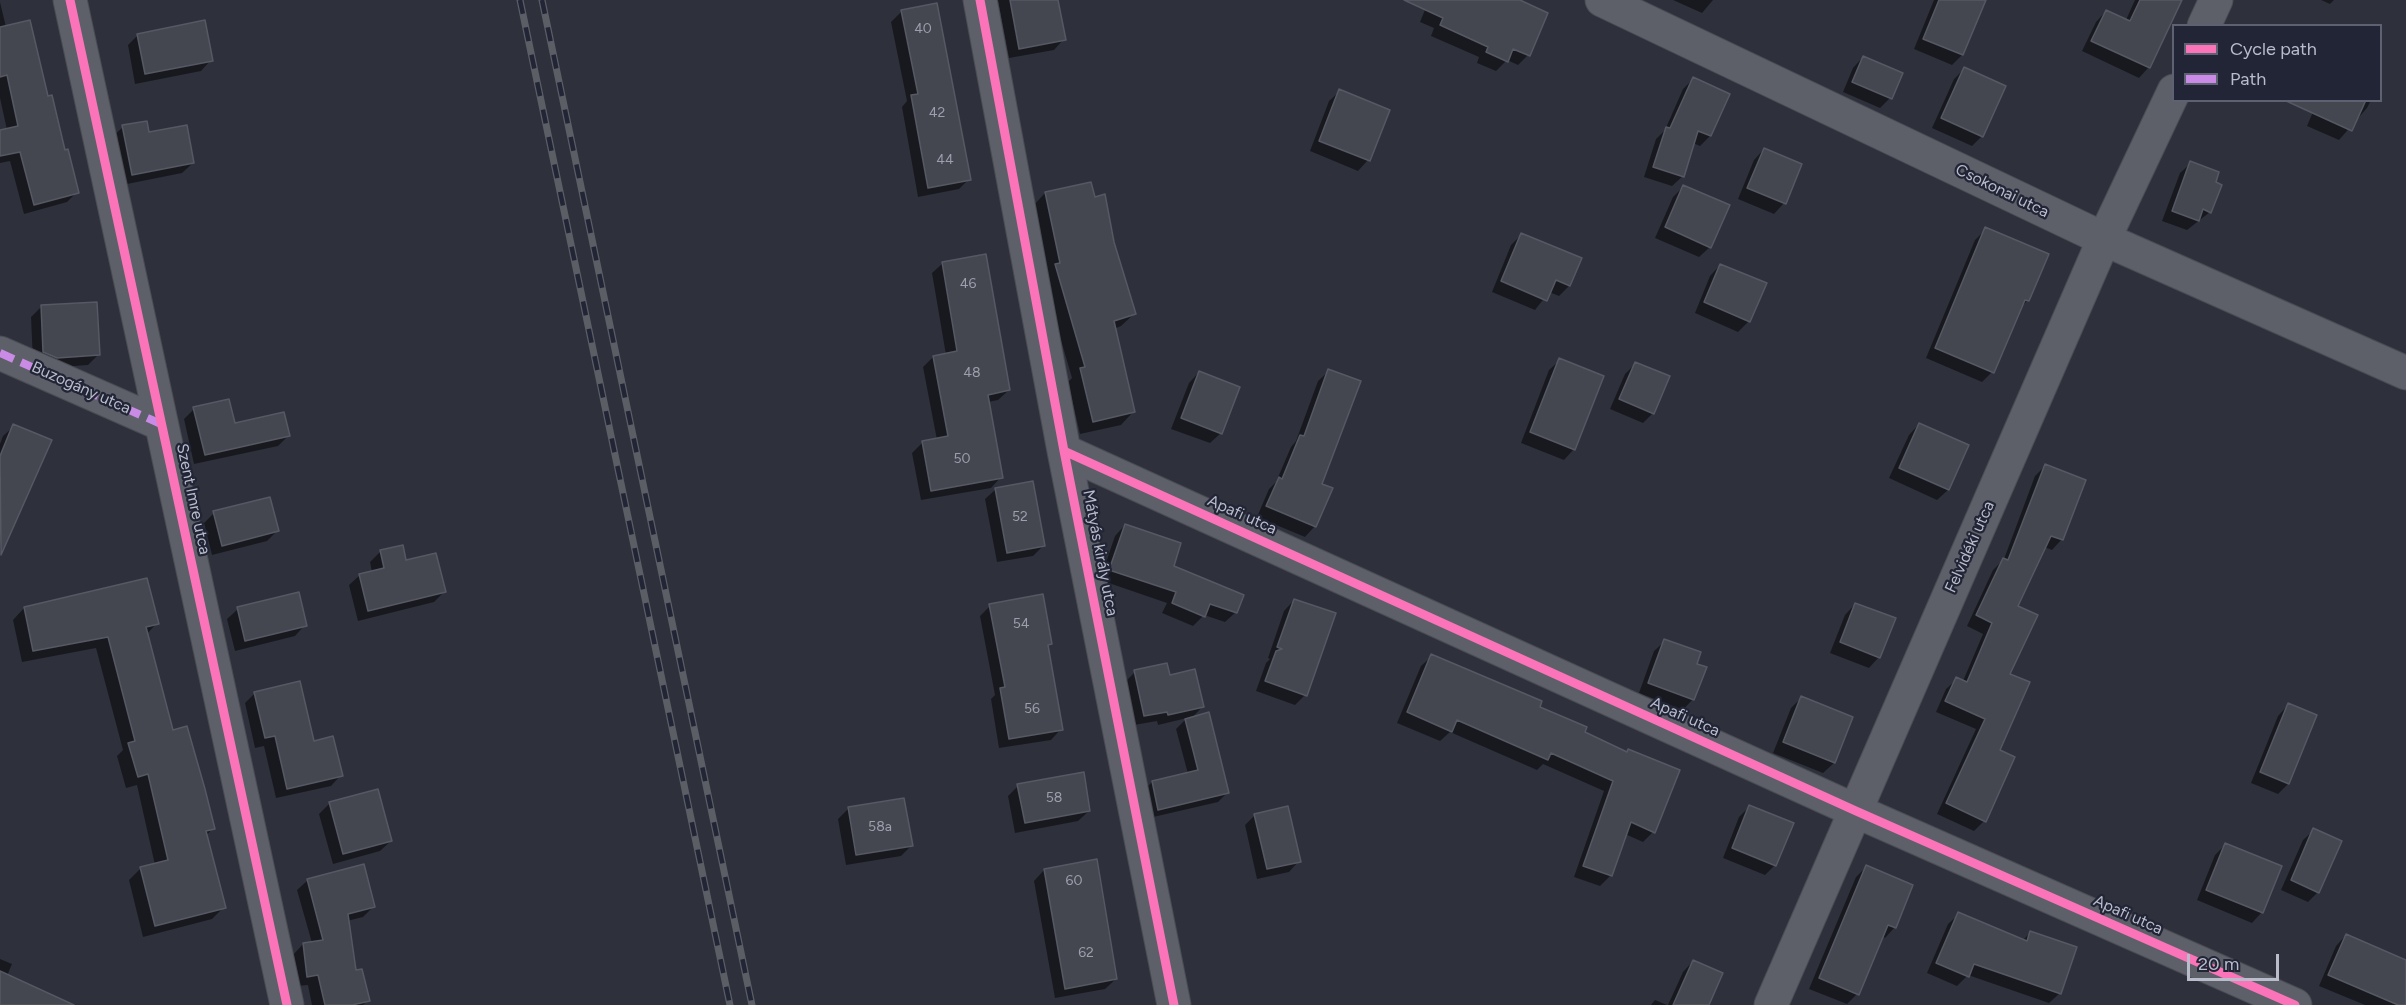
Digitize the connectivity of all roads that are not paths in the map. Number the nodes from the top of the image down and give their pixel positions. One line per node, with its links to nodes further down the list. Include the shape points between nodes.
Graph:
1 (70, 0): 10 (street, Szent Imre utca)
2 (980, 0): 11 (street, Mátyás király utca)
3 (1602, 0): 7 (street, Csokonai utca)
4 (2216, 0): 5 (street)
5 (2205, 24)
6 (2172, 95): 7 (street, Felvidéki utca)
7 (2104, 239): 9 (street, Csokonai utca); 12 (street, Felvidéki utca)
8 (0, 353): 10 (street, Buzogány utca)
9 (2406, 373)
10 (161, 424): 13 (street, Szent Imre utca)
11 (1064, 451): 12 (street, Apafi utca); 14 (street, Mátyás király utca)
12 (1856, 811): 15 (street, Felvidéki utca); 16 (street, Apafi utca)
13 (287, 1005)
14 (1174, 1005)
15 (1771, 1005)
16 (2295, 1005)

